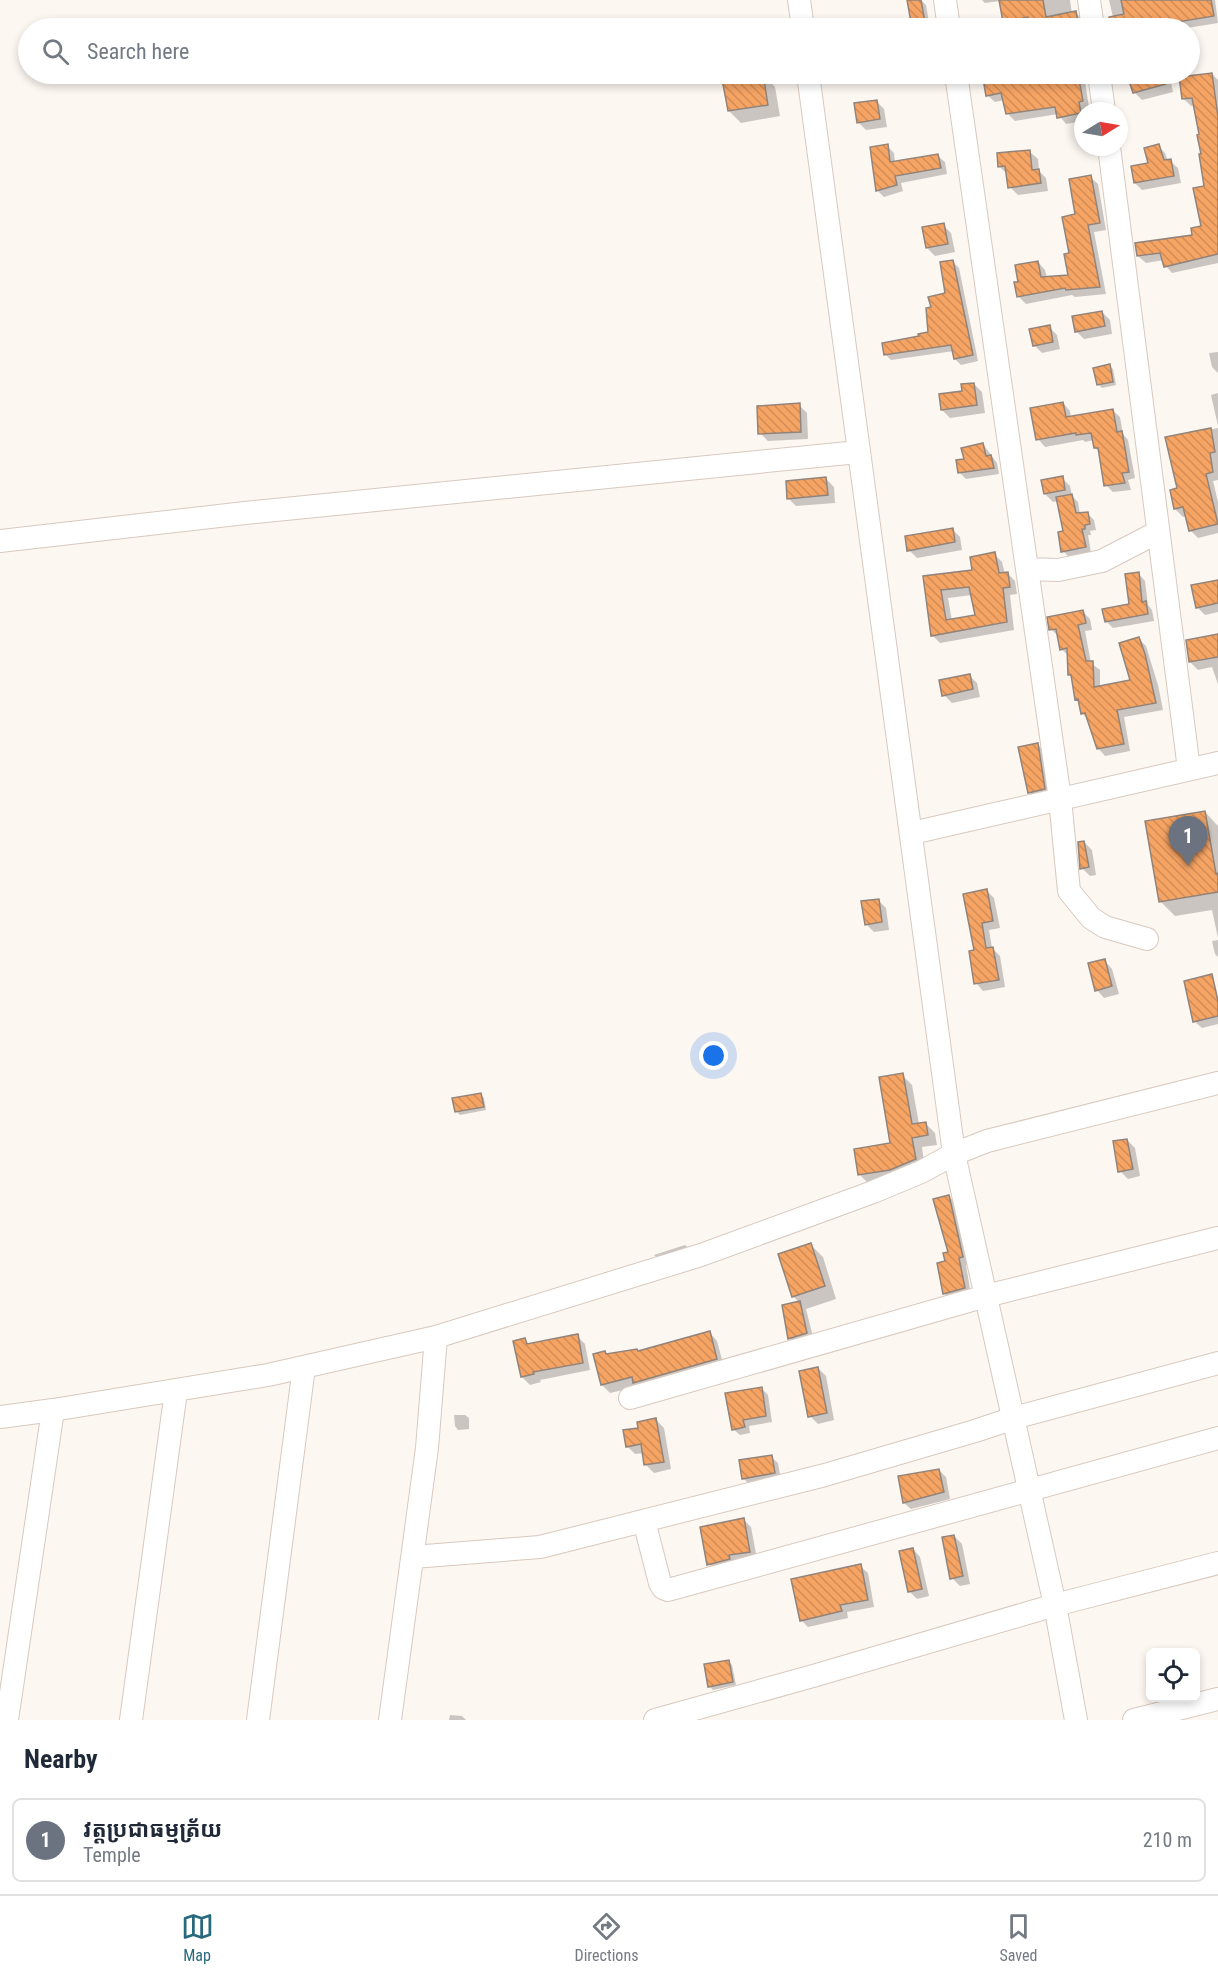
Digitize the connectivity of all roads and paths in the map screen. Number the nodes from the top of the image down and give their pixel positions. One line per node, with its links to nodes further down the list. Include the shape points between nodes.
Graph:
1 (945, 0): 5 (street)
2 (1089, 0): 6 (street)
3 (805, 1): 4 (street)
4 (803, 18)
5 (948, 18)
6 (1092, 18)
7 (809, 84): 12 (street)
8 (957, 84): 15 (street)
9 (1100, 84): 10 (street)
10 (1103, 102)
11 (1109, 156): 13 (street)
12 (858, 452): 14 (street); 19 (street)
13 (1158, 532): 15 (street, via 1102,561 1058,570); 17 (street)
14 (0, 541)
15 (1027, 569): 18 (street)
16 (1218, 763): 17 (street)
17 (1189, 769): 18 (street)
18 (1060, 799): 19 (street); 20 (street, via 1068,891 1091,918 1105,927)
19 (912, 833): 22 (street)
20 (1147, 939)
21 (1218, 1083): 22 (street, via 987,1141)
22 (954, 1154): 24 (street); 25 (street, via 873,1192 701,1255)
23 (1218, 1238): 24 (street)
24 (986, 1296): 29 (street); 32 (street)
25 (436, 1337): 27 (street); 36 (street)
26 (1218, 1363): 32 (street)
27 (304, 1367): 28 (street); 42 (street)
28 (176, 1391): 30 (street); 41 (street)
29 (630, 1398)
30 (53, 1410): 31 (street); 40 (street)
31 (0, 1417)
32 (1014, 1418): 34 (street); 35 (street, via 825,1475)
33 (1218, 1438): 34 (street)
34 (1029, 1490): 35 (street, via 668,1590 660,1583); 38 (street)
35 (644, 1521): 36 (street, via 540,1546)
36 (413, 1557): 43 (street)
37 (1218, 1563): 38 (street)
38 (1054, 1605): 44 (street); 45 (street)
39 (1218, 1699): 46 (street)
40 (7, 1720)
41 (131, 1720)
42 (258, 1720)
43 (390, 1720)
44 (655, 1720)
45 (1076, 1720)
46 (1134, 1720)

